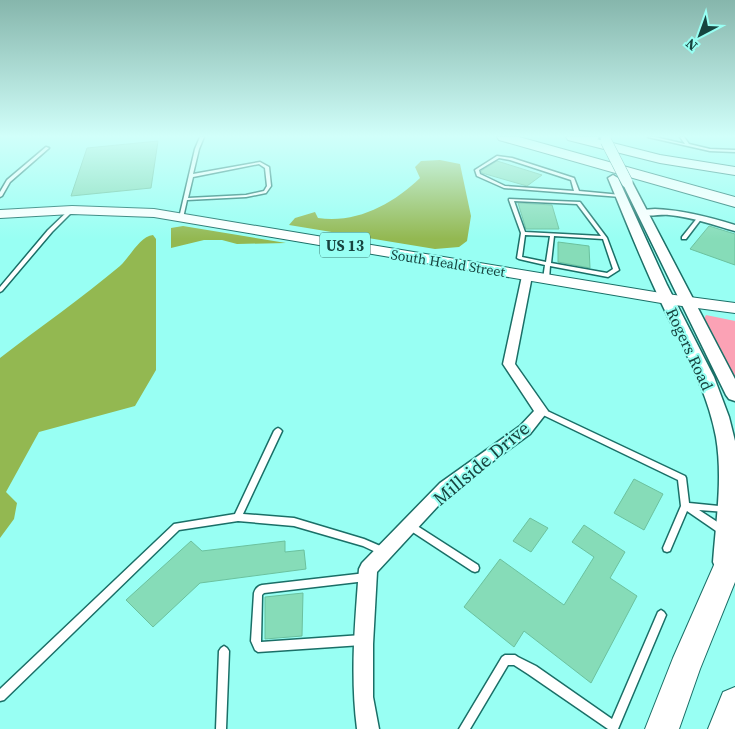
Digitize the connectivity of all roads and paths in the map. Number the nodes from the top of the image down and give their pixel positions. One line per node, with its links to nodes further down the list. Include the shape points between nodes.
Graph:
1 (20, 171): 14 (lane, via 8,181)
2 (192, 171): 11 (lane)
3 (217, 171): 11 (lane)
4 (267, 171): 16 (lane, via 269,186 265,192)
5 (477, 171): 13 (lane, via 478,175 504,187)
6 (549, 171): 13 (lane, via 574,179)
7 (611, 171): 15 (street, Rogers Road)
8 (620, 171): 19 (street, Rogers Road, bridge)
9 (624, 171): 17 (highway)
10 (678, 171): 12 (highway)
11 (191, 176): 16 (lane)
12 (726, 184)
13 (577, 193): 15 (lane)
14 (0, 196)
15 (620, 196): 31 (street, Rogers Road)
16 (186, 200): 21 (lane)
17 (735, 204)
18 (72, 210): 20 (main road, South Heald Street / US 13); 21 (main road, South Heald Street / US 13, via 154,213); 30 (lane)
19 (642, 213): 22 (street, via 668,211); 32 (street, Rogers Road)
20 (0, 214)
21 (181, 218): 29 (main road, South Heald Street / US 13)
22 (700, 218): 23 (street); 27 (lane)
23 (735, 228)
24 (523, 233): 25 (lane); 26 (lane, via 511,200 578,203); 28 (lane, via 518,258)
25 (552, 235): 26 (lane); 28 (lane)
26 (605, 238): 28 (lane, via 616,270 608,275)
27 (684, 238)
28 (547, 272): 29 (main road, South Heald Street / US 13); 31 (main road, South Heald Street / US 13)
29 (527, 276): 36 (street, Millside Drive, via 509,364)
30 (0, 290)
31 (667, 299): 32 (main road, South Heald Street / US 13); 39 (street, Rogers Road, via 719,412 728,458)
32 (688, 301): 33 (main road, South Heald Street / US 13); 34 (main road, South Heald Street / US 13); 35 (street, Rogers Road)
33 (735, 308)
34 (735, 314)
35 (735, 395)
36 (541, 411): 38 (lane, via 682,478); 41 (street, Millside Drive, via 525,430 445,488)
37 (278, 431): 40 (lane)
38 (685, 506): 39 (lane); 42 (lane); 43 (lane)
39 (727, 509): 43 (street, Rogers Road)
40 (238, 518): 44 (lane, via 294,522 364,543); 50 (lane, via 177,527)
41 (411, 526): 44 (street, Millside Drive); 45 (lane)
42 (667, 548)
43 (728, 552): 56 (main road)
44 (385, 553): 46 (street, Millside Drive, via 368,569)
45 (475, 568)
46 (368, 577): 48 (street, Millside Drive); 48 (lane, via 262,589 258,593 258,647)
47 (660, 615): 52 (lane)
48 (364, 640): 54 (street, Millside Drive, via 364,697)
49 (224, 651): 53 (lane)
50 (0, 696)
51 (735, 704): 57 (main road)
52 (614, 728): 55 (lane, via 532,670 515,660 505,660)
53 (221, 729)
54 (368, 729)
55 (464, 729)
56 (662, 729)
57 (725, 729)

